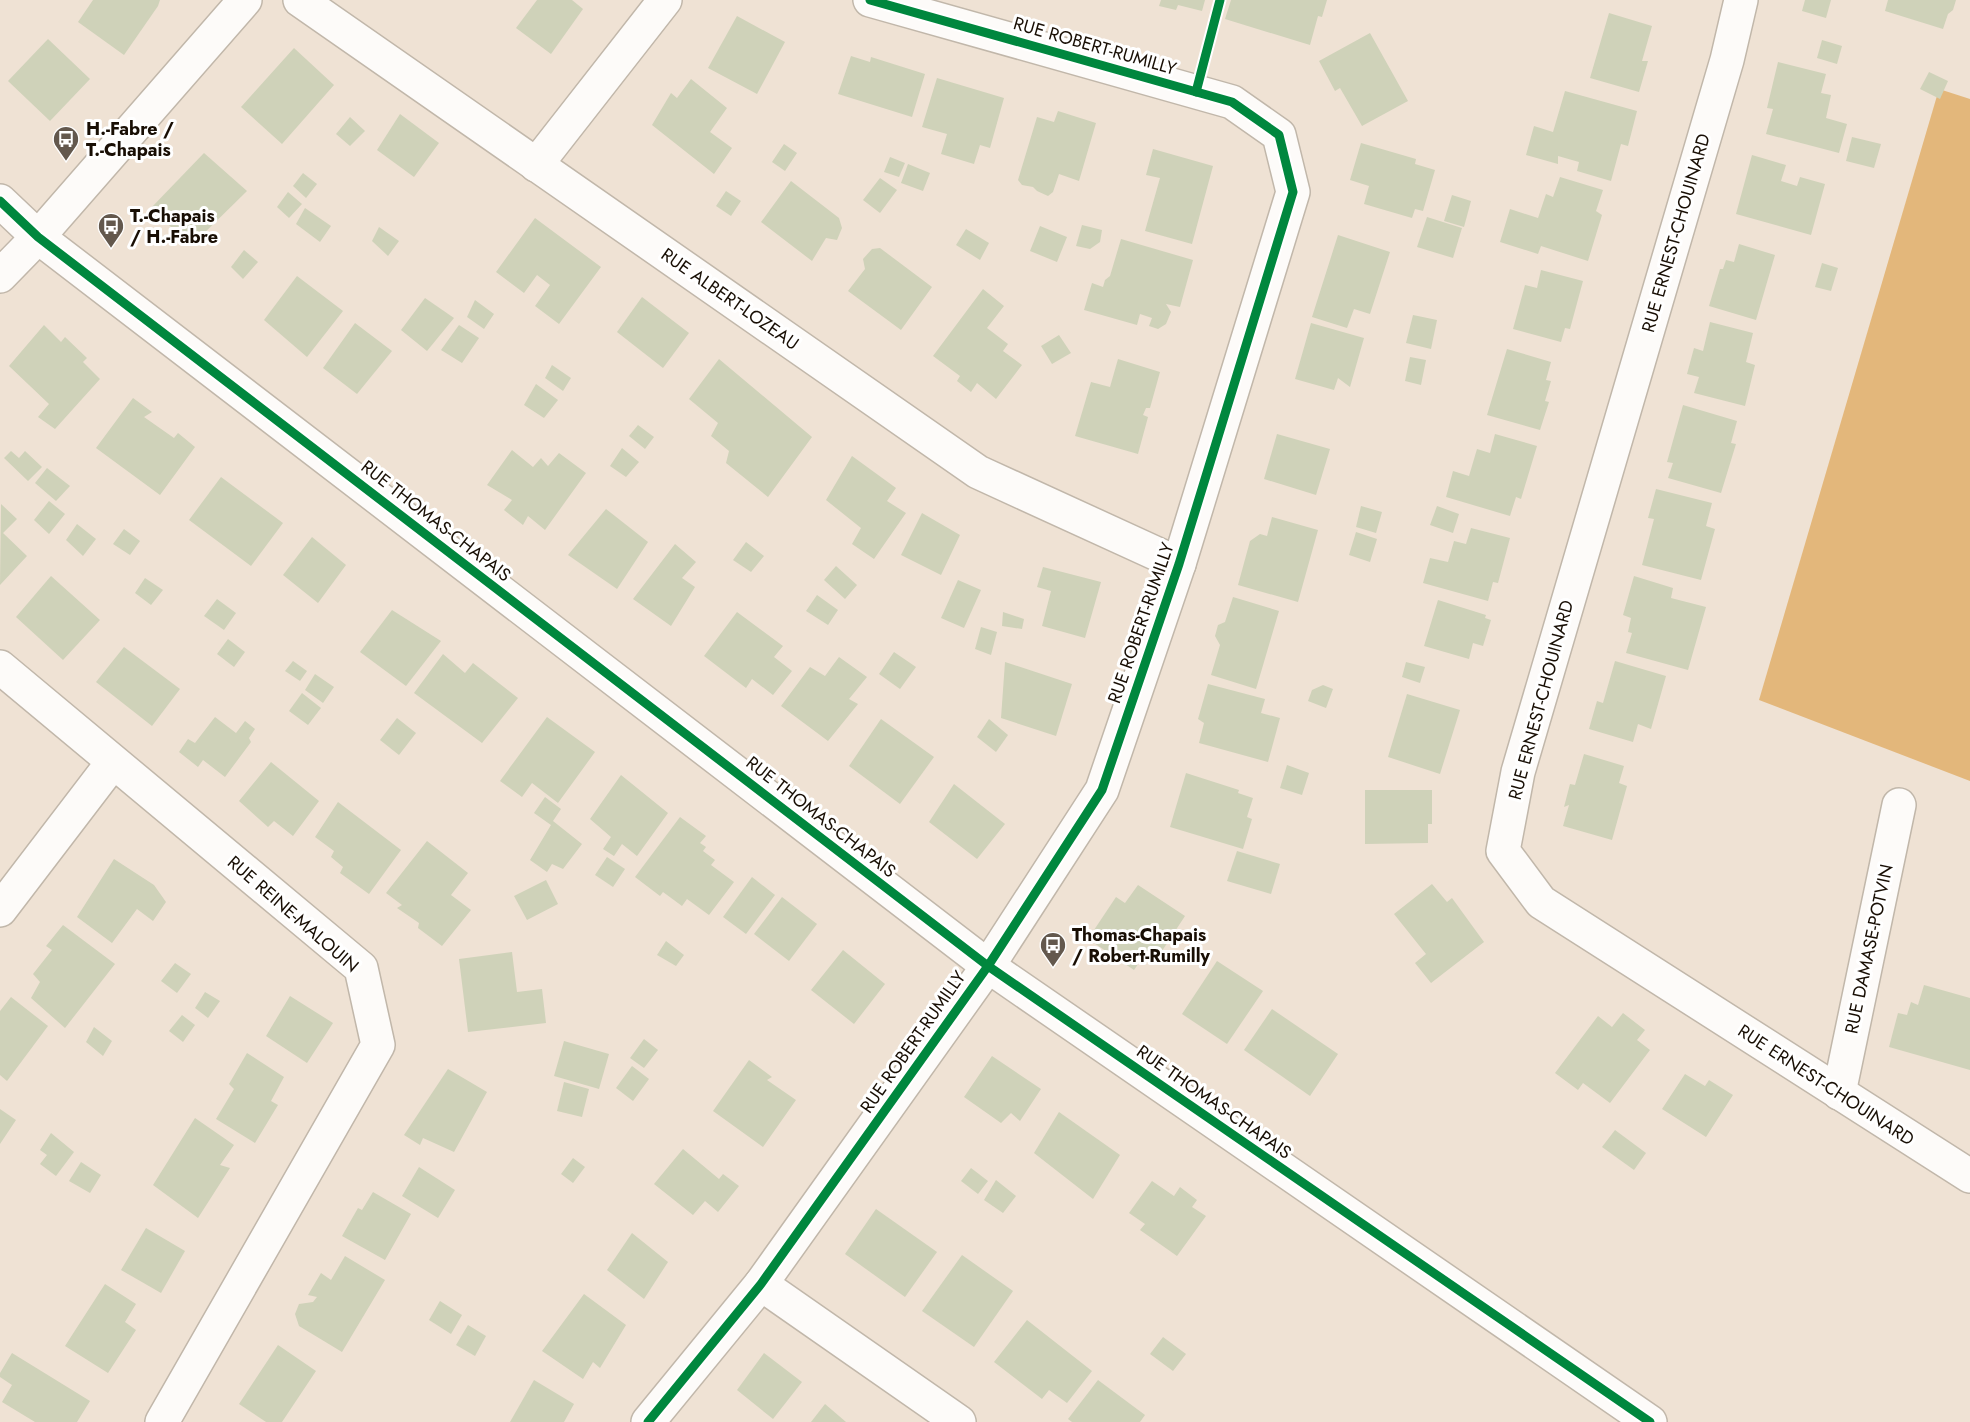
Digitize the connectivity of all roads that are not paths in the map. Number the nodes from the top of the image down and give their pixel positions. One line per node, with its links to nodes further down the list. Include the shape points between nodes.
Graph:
1 (245, 0): 8 (street)
2 (300, 0): 6 (street, RUE ALBERT-LOZEAU)
3 (665, 0): 6 (street)
4 (870, 0): 10 (street, RUE ROBERT-RUMILLY, via 1232,102 1279,135 1293,192)
5 (1742, 0): 16 (street, RUE ERNEST-CHOUINARD, via 1518,772 1503,851 1541,902)
6 (536, 165): 10 (street, RUE ALBERT-LOZEAU, via 978,472)
7 (0, 201): 8 (street, RUE THOMAS-CHAPAIS)
8 (38, 237): 9 (street); 15 (street, RUE THOMAS-CHAPAIS)
9 (0, 276)
10 (1179, 564): 15 (street, RUE ROBERT-RUMILLY, via 1102,790)
11 (0, 668): 12 (street, RUE REINE-MALOUIN)
12 (113, 762): 14 (street); 19 (street, RUE REINE-MALOUIN, via 361,968 378,1045)
13 (1899, 805): 16 (street, RUE DAMASE-POTVIN)
14 (0, 910)
15 (988, 966): 18 (street, RUE ROBERT-RUMILLY); 22 (street, RUE THOMAS-CHAPAIS)
16 (1839, 1094): 17 (street, RUE ERNEST-CHOUINARD)
17 (1970, 1176)
18 (761, 1284): 20 (street, RUE ROBERT-RUMILLY); 21 (street)
19 (162, 1422)
20 (648, 1422)
21 (959, 1422)
22 (1650, 1422)

